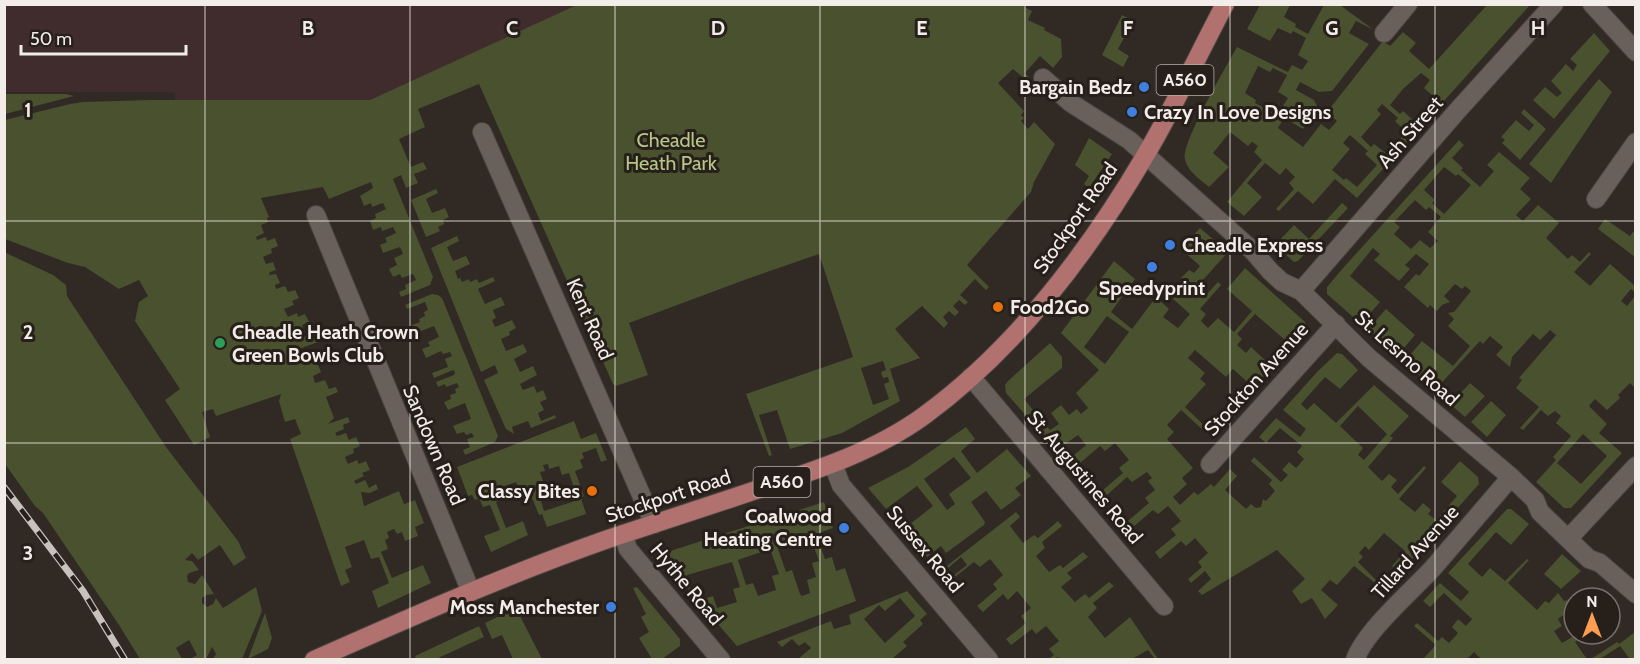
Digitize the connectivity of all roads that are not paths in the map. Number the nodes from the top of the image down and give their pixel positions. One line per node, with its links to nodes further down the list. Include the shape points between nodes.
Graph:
1 (1225, 4): 10 (main road, Stockport Road / A560)
2 (1408, 4): 5 (street)
3 (1554, 4): 13 (street, Ash Street)
4 (1592, 4): 6 (street)
5 (1384, 33)
6 (1635, 52)
7 (1043, 78): 10 (street, St. Lesmo Road)
8 (482, 132): 20 (street, Kent Road)
9 (1635, 142): 11 (street)
10 (1145, 156): 13 (street, St. Lesmo Road, via 1253,250 1282,282); 15 (main road, Stockport Road / A560, via 1068,270 1029,318)
11 (1596, 199)
12 (316, 215): 23 (street, Sandown Road)
13 (1301, 291): 14 (street, St. Lesmo Road)
14 (1336, 324): 17 (street, Stockton Avenue); 19 (street, St. Lesmo Road, via 1369,358)
15 (971, 377): 16 (main road, Stockport Road / A560, via 894,435); 25 (street, St. Augustines Road)
16 (833, 464): 20 (main road, Stockport Road / A560); 28 (street, Sussex Road, via 841,485)
17 (1210, 464)
18 (1635, 466): 22 (street)
19 (1511, 477): 22 (street, St. Lesmo Road); 29 (street, Tillard Avenue, via 1369,635)
20 (654, 524): 21 (main road, Stockport Road / A560)
21 (623, 534): 23 (main road, Stockport Road / A560); 27 (street, Hythe Road, via 628,549)
22 (1568, 539): 24 (street, St. Lesmo Road)
23 (471, 592): 26 (main road, Stockport Road / A560)
24 (1635, 594)
25 (1164, 606)
26 (314, 660)
27 (721, 660)
28 (989, 660)
29 (1355, 660)

